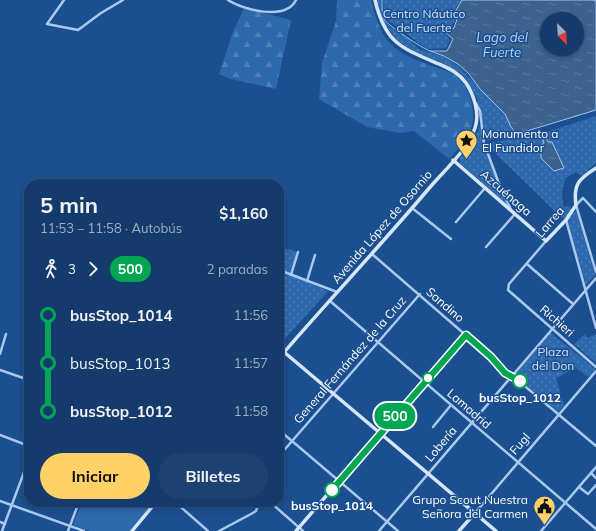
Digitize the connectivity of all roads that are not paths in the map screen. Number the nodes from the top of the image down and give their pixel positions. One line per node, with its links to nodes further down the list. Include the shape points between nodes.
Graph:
1 (64, 0): 2 (street, via 47,24 78,30)
2 (123, 0)
3 (230, 0): 5 (street, via 244,8 265,12 281,11)
4 (375, 0): 6 (main road, Avenida López de Osornio, via 384,28 394,40 411,53 455,72 466,82)
5 (295, 1)
6 (474, 99): 7 (main road, Avenida López de Osornio, via 477,116 475,129); 13 (street, via 480,110 484,142)
7 (453, 160): 9 (main road, Azcuénaga); 11 (main road, Avenida López de Osornio)
8 (596, 168): 10 (main road, Larrea, via 576,185)
9 (485, 188): 13 (main road, Azcuénaga); 15 (street)
10 (576, 205): 12 (street, via 583,198); 14 (main road, Larrea); 24 (street)
11 (412, 208): 16 (street); 20 (main road, Avenida López de Osornio)
12 (596, 212)
13 (513, 213): 17 (main road, Azcuénaga); 18 (street)
14 (566, 220): 17 (main road, Larrea); 30 (street)
15 (456, 222)
16 (451, 239)
17 (546, 241): 22 (street, Larrea)
18 (486, 247)
19 (298, 252): 25 (street)
20 (372, 254): 31 (main road, Avenida López de Osornio); 32 (street, Sandino)
21 (315, 255): 27 (street)
22 (526, 264): 29 (street, Larrea); 34 (street)
23 (284, 272): 25 (street)
24 (596, 272)
25 (291, 275): 27 (street)
26 (596, 278): 28 (street, Lobería)
27 (307, 281): 31 (street)
28 (595, 281): 30 (street, Lobería)
29 (508, 287): 35 (street, Richieri, via 508,290)
30 (586, 290): 34 (street, Lobería); 36 (street)
31 (338, 292): 33 (main road, Avenida López de Osornio)
32 (420, 294): 38 (street, Sandino); 39 (street, General Fernández de la Cruz)
33 (330, 301): 39 (street, Lamadrid); 40 (main road, Avenida López de Osornio)
34 (573, 304): 35 (street, Lobería)
35 (552, 328): 42 (street, Richieri); 45 (street, Lobería)
36 (596, 328)
37 (6, 334): 41 (street)
38 (466, 335): 45 (street, Sandino, via 505,373); 47 (street)
39 (377, 342): 47 (street, Lamadrid); 48 (street, General Fernández de la Cruz)
40 (284, 352): 48 (main road)
41 (0, 354)
42 (596, 367)
43 (0, 370): 46 (street)
44 (596, 371): 50 (street, Fugl)
45 (511, 375): 50 (street, Sandino); 51 (street, Lobería)
46 (24, 378)
47 (424, 382): 49 (street, Lamadrid); 53 (street)
48 (334, 392): 53 (main road); 56 (street, General Fernández de la Cruz)
49 (451, 405): 51 (street, Lamadrid); 52 (street)
50 (559, 414): 58 (street, Sandino); 60 (street, Fugl)
51 (471, 422): 60 (street, Lamadrid); 63 (street, Lobería)
52 (433, 427)
53 (381, 432): 63 (main road); 66 (main road)
54 (0, 434): 57 (street)
55 (284, 434): 56 (street)
56 (292, 441): 59 (street, General Fernández de la Cruz); 66 (street)
57 (24, 444)
58 (596, 446)
59 (284, 450)
60 (518, 462): 70 (street, Lamadrid); 77 (street, Fugl)
61 (596, 467): 64 (street)
62 (24, 473): 71 (street)
63 (429, 473): 77 (main road); 79 (street, Lobería)
64 (591, 473): 65 (street); 68 (street)
65 (596, 478)
66 (340, 481): 79 (street); 82 (main road)
67 (596, 485): 68 (street, via 588,494)
68 (579, 487): 70 (street)
69 (0, 501): 71 (street)
70 (565, 503): 83 (street, Lamadrid); 95 (street)
71 (12, 505): 80 (street); 81 (street)
72 (77, 507): 81 (street)
73 (152, 507): 87 (main road)
74 (182, 507): 88 (street)
75 (257, 507): 89 (street, via 256,511)
76 (275, 507): 82 (street)
77 (475, 513): 93 (main road, Fugl); 94 (main road)
78 (0, 522): 80 (street)
79 (387, 522): 91 (street, Lobería); 92 (street)
80 (5, 524): 84 (street)
81 (70, 526): 85 (street); 86 (street)
82 (298, 529): 90 (street)
83 (596, 529)
84 (2, 531)
85 (68, 531)
86 (84, 531)
87 (132, 531)
88 (208, 531)
89 (219, 531)
90 (303, 531)
91 (379, 531)
92 (398, 531)
93 (459, 531)
94 (496, 531)
95 (541, 531)

